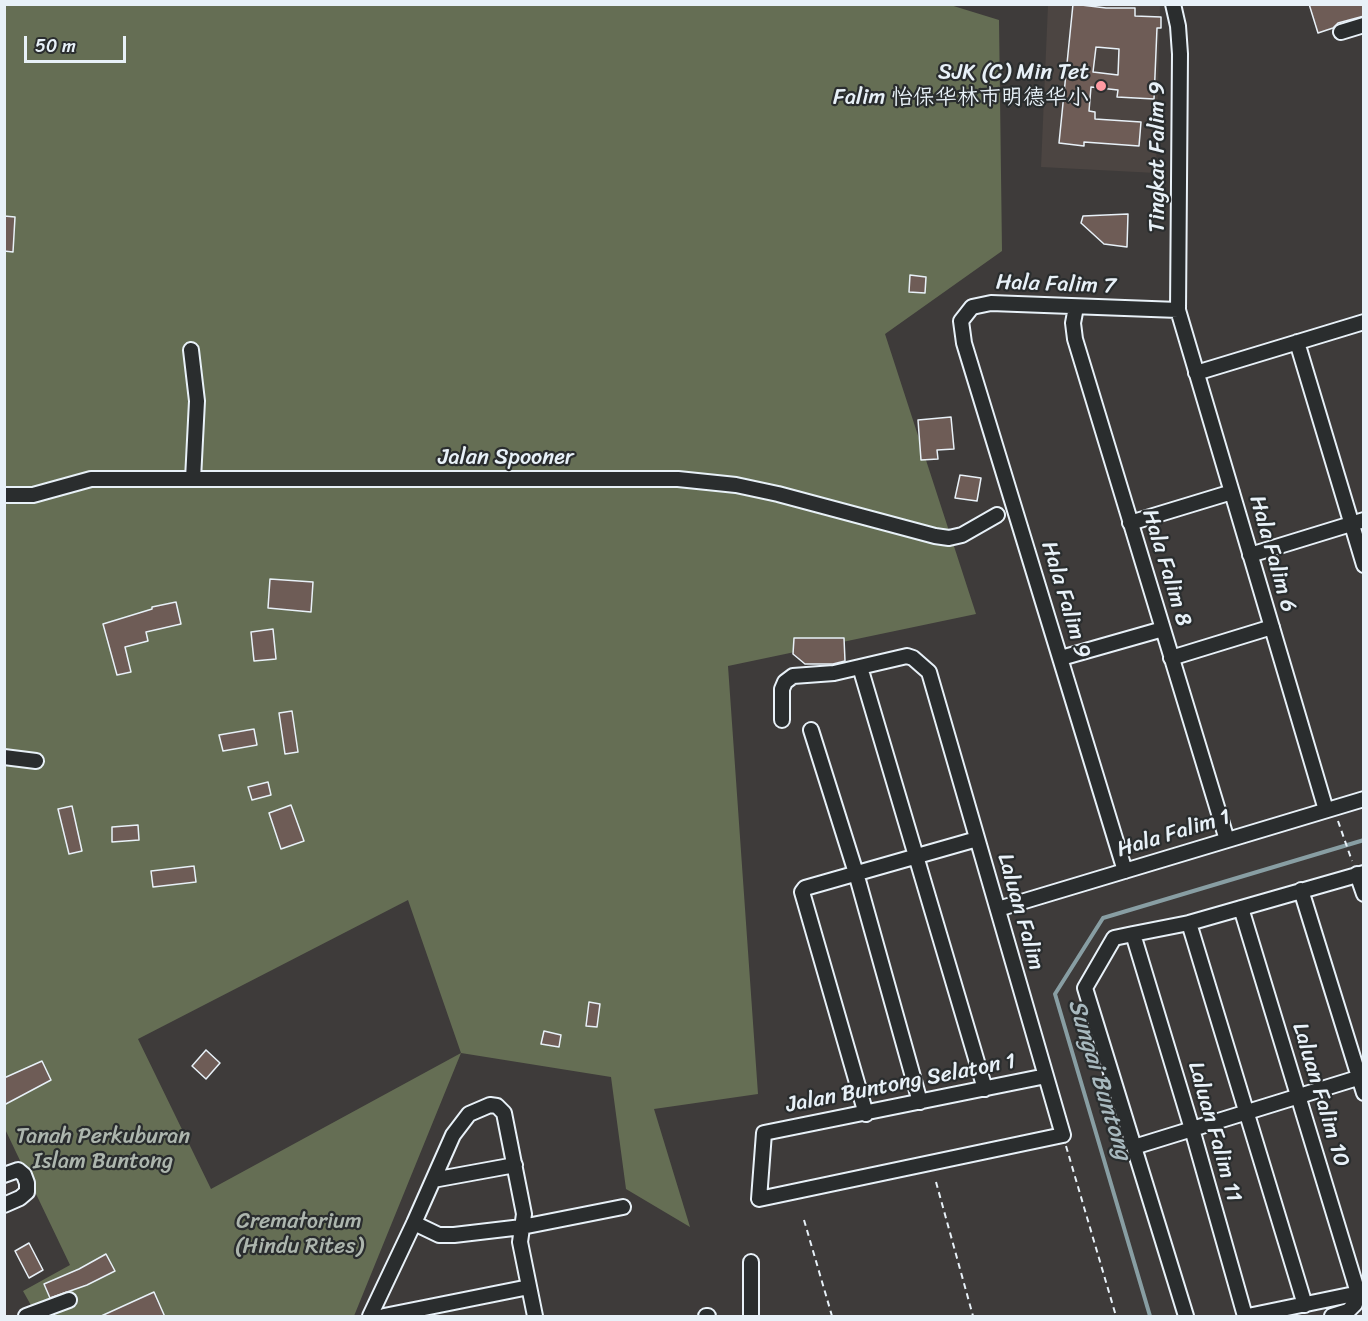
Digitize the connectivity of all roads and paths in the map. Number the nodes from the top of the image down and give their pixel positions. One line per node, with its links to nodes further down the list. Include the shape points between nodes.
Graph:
1 (1173, 4): 5 (street, Tingkat Falim 9, via 1180,54)
2 (1364, 25): 3 (street)
3 (1341, 32)
4 (1076, 308): 5 (street, Hala Falim 7); 8 (street, Hala Falim 7, via 991,303 972,307 962,321); 16 (street, Hala Falim 8, via 1072,323 1075,339)
5 (1178, 310): 10 (street, Hala Falim 6)
6 (1364, 322): 7 (street)
7 (1297, 342): 10 (street); 15 (street)
8 (964, 343): 21 (street, Hala Falim 9)
9 (191, 350): 11 (street, via 197,401)
10 (1196, 373): 12 (street, Hala Falim 6)
11 (193, 479): 13 (street, Jalan Spooner, via 91,479 33,495); 14 (street, Jalan Spooner, via 678,479 778,494 949,538)
12 (1232, 492): 16 (street); 17 (street, Hala Falim 6)
13 (4, 495)
14 (997, 515)
15 (1357, 522): 17 (street); 18 (street)
16 (1130, 523): 20 (street, Hala Falim 8)
17 (1250, 555): 19 (street, Hala Falim 6)
18 (1364, 565)
19 (1272, 627): 22 (street); 29 (street, Hala Falim 6)
20 (1162, 629): 21 (street); 22 (street, Hala Falim 8)
21 (1061, 658): 35 (street, Hala Falim 9)
22 (1171, 658): 32 (street, Hala Falim 8)
23 (861, 667): 24 (street, via 834,674 793,676 782,689); 31 (street, Laluan Falim, via 907,656 928,672); 34 (street)
24 (782, 720)
25 (811, 730): 36 (street)
26 (4, 757): 27 (street)
27 (36, 761)
28 (1364, 799): 29 (street, Hala Falim 1)
29 (1326, 810): 32 (street, Hala Falim 1)
30 (1340, 828): 33 (path)
31 (977, 839): 34 (street); 41 (street, Laluan Falim)
32 (1227, 840): 35 (street, Hala Falim 1)
33 (1348, 853)
34 (916, 856): 36 (street); 46 (street)
35 (1125, 871): 41 (street, Hala Falim 1)
36 (856, 873): 49 (street); 51 (street, via 802,892)
37 (1360, 874): 38 (street); 39 (street)
38 (1301, 890): 40 (street); 45 (street)
39 (1364, 894)
40 (1241, 908): 42 (street); 48 (street, Laluan Falim 10)
41 (998, 909): 44 (street, Laluan Falim)
42 (1189, 923): 43 (street); 50 (street)
43 (1133, 934): 52 (street, Laluan Falim 11); 54 (street, via 1114,938 1085,988)
44 (1046, 1076): 46 (street, Jalan Buntong Selaton 1); 53 (street, Laluan Falim)
45 (1361, 1077): 47 (street); 48 (street)
46 (985, 1089): 49 (street, Jalan Buntong Selaton 1)
47 (1364, 1093)
48 (1298, 1096): 50 (street); 66 (street, Laluan Falim 10)
49 (920, 1102): 51 (street, Jalan Buntong Selaton 1)
50 (1246, 1112): 52 (street); 68 (street)
51 (866, 1114): 53 (street, Jalan Buntong Selaton 1, via 764,1133 759,1198)
52 (1192, 1129): 54 (street); 78 (street, Laluan Falim 11)
53 (1063, 1135): 76 (path)
54 (1134, 1147): 77 (street)
55 (514, 1165): 57 (street); 57 (street, via 504,1113 490,1105 460,1122); 63 (street, via 524,1214)
56 (4, 1175): 59 (street, via 18,1170 27,1184 27,1192)
57 (433, 1180): 62 (street)
58 (936, 1182): 75 (path)
59 (4, 1205)
60 (623, 1207): 63 (street)
61 (804, 1220): 74 (path)
62 (414, 1223): 63 (street, via 440,1234 454,1235); 70 (street)
63 (522, 1227): 65 (street, via 520,1242)
64 (751, 1262): 73 (street)
65 (530, 1287): 71 (street); 72 (street)
66 (1361, 1293): 68 (street); 79 (street, via 1348,1311)
67 (69, 1300): 69 (street)
68 (1305, 1305): 78 (street)
69 (26, 1317)
70 (370, 1317)
71 (384, 1317)
72 (535, 1317)
73 (751, 1317)
74 (832, 1317)
75 (973, 1317)
76 (1116, 1317)
77 (1186, 1317)
78 (1247, 1317)
79 (1332, 1317)

